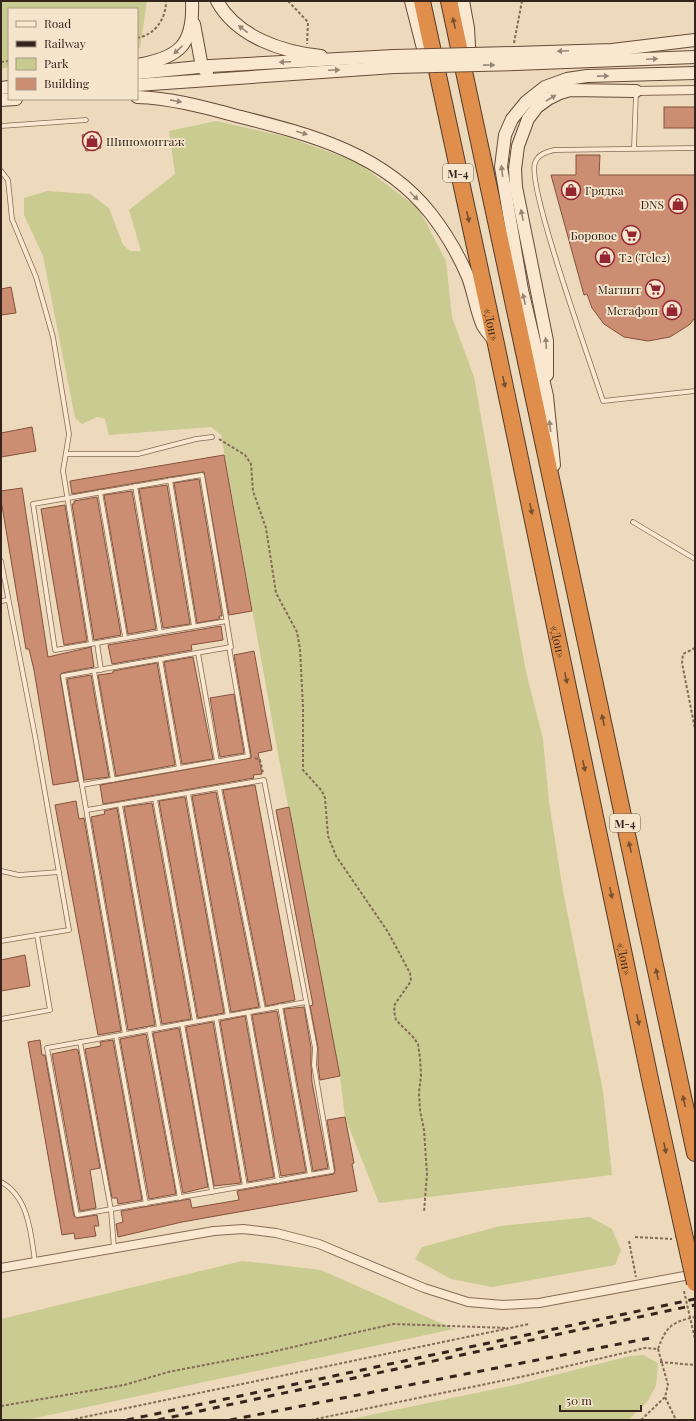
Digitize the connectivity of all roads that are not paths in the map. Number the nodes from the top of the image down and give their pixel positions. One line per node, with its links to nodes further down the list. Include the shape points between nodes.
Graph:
1 (192, 1): 7 (main road)
2 (217, 1): 13 (main road, one-way to 2, via 318,56 272,46 233,22)
3 (411, 1): 30 (main road)
4 (422, 1): 30 (highway, «Дон» / М-4)
5 (449, 1): 24 (highway, М-4, one-way to 5)
6 (463, 1): 24 (main road, via 468,28)
7 (192, 13): 15 (main road, one-way to 15, via 187,40 178,51 166,59); 16 (main road)
8 (695, 40): 10 (main road)
9 (695, 44): 10 (main road)
10 (630, 48): 11 (main road, one-way to 11)
11 (514, 53): 12 (main road, one-way to 12); 14 (main road, bridge)
12 (695, 57)
13 (360, 58): 14 (main road); 16 (main road, one-way to 16)
14 (394, 62): 19 (main road, one-way to 14)
15 (138, 65)
16 (202, 67): 17 (main road); 19 (main road)
17 (138, 73)
18 (695, 73): 33 (main road, one-way to 18, via 522,290 501,167 505,135 512,119 526,102 546,87 567,79 587,76)
19 (211, 79): 20 (main road)
20 (138, 85)
21 (695, 90): 22 (street)
22 (636, 91): 27 (lane); 33 (main road, one-way to 22, via 547,341 516,186 518,146 528,119 537,108 560,93 570,90)
23 (138, 97): 31 (main road, one-way to 31, via 187,104 306,134 361,156 391,175 431,214 451,245 468,276 484,327)
24 (473, 116): 39 (highway, М-4)
25 (86, 120): 26 (lane)
26 (1, 126)
27 (634, 148): 28 (lane); 32 (lane, via 554,150 542,154 535,163 533,178 543,217 603,401)
28 (695, 148)
29 (1, 171): 35 (lane, via 8,180 12,219 36,277 52,337 69,434)
30 (464, 198): 31 (highway, «Дон» / М-4, one-way to 31)
31 (496, 344): 97 (highway, «Дон» / М-4, one-way to 97, bridge, via 651,1084 679,1237)
32 (695, 391)
33 (547, 396): 39 (main road, one-way to 33, via 554,456)
34 (212, 437): 35 (lane, via 138,454)
35 (66, 454): 40 (lane, via 63,470)
36 (170, 480): 37 (lane); 46 (lane, via 202,475); 47 (lane)
37 (135, 486): 38 (lane); 48 (lane)
38 (100, 492): 40 (lane); 49 (lane)
39 (554, 493): 84 (highway, М-4, one-way to 39)
40 (68, 498): 51 (lane); 51 (lane, via 33,504 55,650)
41 (633, 522): 42 (lane)
42 (695, 559)
43 (1, 562): 44 (lane)
44 (8, 600): 45 (lane); 67 (lane)
45 (1, 601)
46 (227, 620): 47 (lane); 52 (lane)
47 (194, 626): 48 (lane)
48 (160, 632): 49 (lane)
49 (125, 637): 50 (lane)
50 (97, 643): 51 (lane); 55 (lane)
51 (91, 644)
52 (229, 647): 53 (lane); 57 (lane, via 248,756)
53 (198, 653): 54 (lane); 57 (lane)
54 (160, 659): 55 (lane); 58 (lane)
55 (101, 670): 56 (lane)
56 (94, 671): 59 (lane); 60 (lane, via 63,676)
57 (217, 761): 58 (lane)
58 (179, 768): 59 (lane)
59 (112, 780): 60 (lane)
60 (82, 785): 65 (lane)
61 (219, 788): 62 (lane); 70 (lane, via 264,780); 72 (lane)
62 (188, 793): 63 (lane); 74 (lane)
63 (155, 799): 64 (lane); 77 (lane)
64 (120, 805): 65 (lane); 79 (lane)
65 (86, 810): 81 (lane)
66 (1, 871): 67 (lane, via 19,875)
67 (59, 872): 68 (lane, via 69,930)
68 (37, 935): 69 (lane); 76 (lane, via 50,1010)
69 (1, 941)
70 (306, 1002): 71 (lane); 85 (lane, via 332,1171)
71 (280, 1006): 72 (lane); 85 (lane)
72 (263, 1009): 73 (lane)
73 (248, 1012): 74 (lane); 86 (lane)
74 (228, 1016): 75 (lane)
75 (216, 1018): 77 (lane); 88 (lane)
76 (1, 1019)
77 (195, 1021): 78 (lane)
78 (182, 1024): 79 (lane); 89 (lane)
79 (159, 1028): 80 (lane)
80 (149, 1029): 81 (lane); 90 (lane)
81 (125, 1034): 82 (lane)
82 (116, 1036): 83 (lane); 91 (lane)
83 (80, 1042): 92 (lane); 92 (lane, via 48,1048 77,1215)
84 (695, 1153)
85 (310, 1175): 86 (lane)
86 (278, 1181): 88 (lane)
87 (1, 1182): 94 (lane, via 8,1185 24,1207)
88 (246, 1186): 89 (lane)
89 (212, 1192): 90 (lane)
90 (180, 1198): 91 (lane)
91 (146, 1204): 92 (lane)
92 (111, 1210): 93 (lane)
93 (114, 1248): 94 (street); 96 (street, via 214,1231 244,1229 276,1233 319,1244 424,1288 468,1302 503,1305 539,1303 637,1281)
94 (35, 1262): 95 (street)
95 (1, 1268)
96 (695, 1274)
97 (695, 1283)

